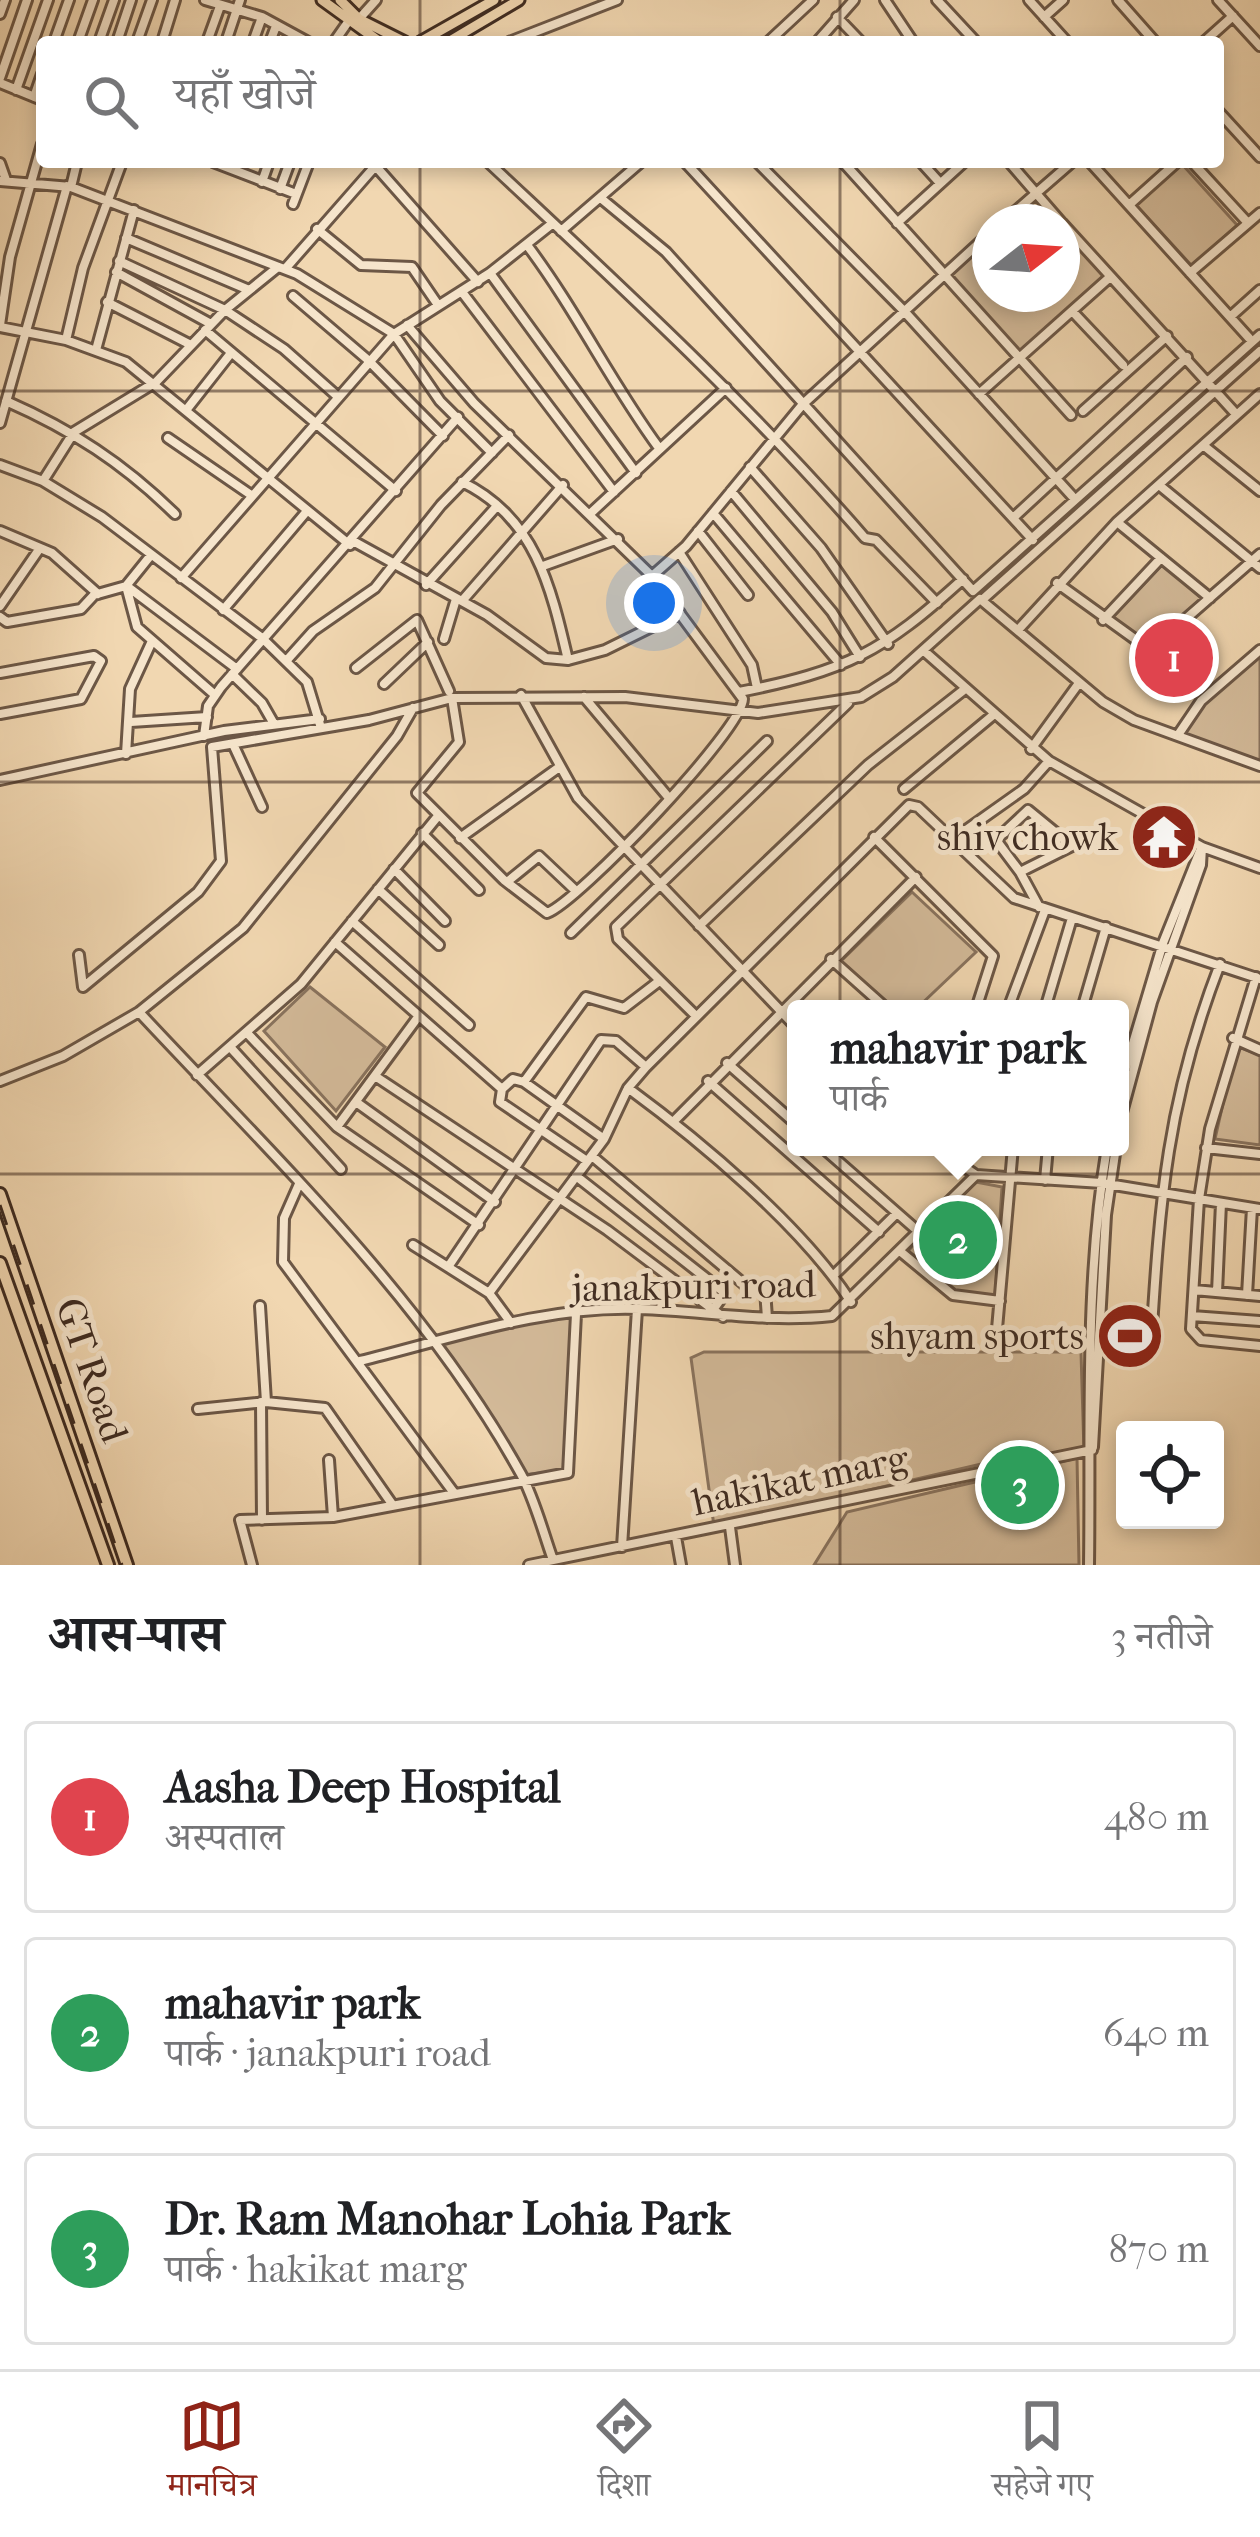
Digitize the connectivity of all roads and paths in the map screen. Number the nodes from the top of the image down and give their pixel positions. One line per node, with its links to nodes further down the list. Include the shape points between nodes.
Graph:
1 (5, 0): 28 (street)
2 (28, 0): 61 (street)
3 (48, 0): 62 (street)
4 (69, 0): 35 (street)
5 (94, 0): 36 (street)
6 (114, 0): 37 (street)
7 (131, 0): 38 (street)
8 (152, 0): 39 (street)
9 (175, 0): 40 (street)
10 (205, 0): 26 (street)
11 (240, 0): 27 (street)
12 (322, 0): 33 (main road)
13 (340, 0): 33 (main road)
14 (376, 0): 33 (street)
15 (494, 0): 49 (main road)
16 (519, 0): 50 (main road)
17 (617, 0): 51 (street)
18 (813, 0): 52 (street)
19 (854, 0): 29 (street)
20 (885, 0): 55 (street)
21 (1029, 0): 32 (street)
22 (1064, 0): 32 (street)
23 (1118, 0): 58 (street)
24 (1218, 0): 30 (street)
25 (943, 2): 56 (street)
26 (220, 5): 27 (street); 41 (street)
27 (236, 11): 31 (street); 42 (street)
28 (0, 14)
29 (837, 16): 53 (street); 54 (street)
30 (1233, 16): 59 (street); 60 (street)
31 (262, 17): 34 (street); 43 (street)
32 (1044, 17): 57 (street)
33 (353, 21): 46 (street); 47 (main road); 48 (main road)
34 (276, 26): 44 (street); 45 (street)
35 (56, 36)
36 (80, 36)
37 (100, 36)
38 (119, 36)
39 (139, 36)
40 (164, 36)
41 (209, 36)
42 (228, 36)
43 (255, 36)
44 (272, 36)
45 (293, 36)
46 (339, 36)
47 (372, 36)
48 (390, 36)
49 (431, 36)
50 (458, 36)
51 (524, 36)
52 (777, 36)
53 (822, 36)
54 (855, 36)
55 (909, 36)
56 (971, 36)
57 (1061, 36)
58 (1150, 36)
59 (1211, 36)
60 (1260, 46)
61 (0, 81): 62 (street)
62 (16, 90): 63 (street)
63 (36, 97)
64 (1224, 118): 65 (street)
65 (1260, 158)
66 (0, 163): 90 (street)
67 (36, 165): 92 (street)
68 (75, 168): 94 (street)
69 (120, 168): 97 (street)
70 (232, 168): 89 (street)
71 (248, 168): 89 (street)
72 (267, 168): 91 (street)
73 (288, 168): 95 (street)
74 (306, 168): 95 (street, via 294,199)
75 (372, 168): 107 (street)
76 (380, 168): 119 (street)
77 (494, 168): 106 (street)
78 (635, 168): 98 (street)
79 (691, 168): 143 (street)
80 (763, 168): 128 (street)
81 (848, 168): 104 (street)
82 (927, 168): 93 (street)
83 (957, 168): 93 (street)
84 (1015, 168): 96 (street)
85 (1065, 168): 96 (street)
86 (1095, 168): 101 (street)
87 (1170, 168): 101 (street)
88 (1198, 168): 105 (street)
89 (245, 175): 91 (street)
90 (3, 180): 92 (street)
91 (262, 182): 95 (street)
92 (31, 183): 94 (street); 133 (street)
93 (941, 183): 104 (street)
94 (69, 186): 97 (street); 135 (street)
95 (280, 189)
96 (1035, 193): 99 (street); 100 (street)
97 (109, 200): 102 (street); 140 (street)
98 (603, 200): 108 (street); 157 (street, via 666,252)
99 (1023, 204)
100 (1045, 204)
101 (1129, 206): 116 (street)
102 (134, 210): 109 (street); 114 (street)
103 (1260, 213): 105 (street)
104 (897, 223): 117 (street)
105 (1248, 223): 116 (street)
106 (553, 224): 108 (street); 111 (street)
107 (317, 229): 114 (street); 126 (street, via 361,265 412,267)
108 (561, 231): 152 (street)
109 (126, 238): 113 (street); 120 (street)
110 (1080, 243): 118 (street)
111 (527, 245): 115 (street); 171 (street)
112 (972, 249): 117 (street)
113 (117, 267): 124 (street); 127 (street); 134 (street)
114 (282, 267): 120 (street); 136 (street)
115 (490, 273): 119 (street); 175 (street)
116 (1190, 273): 131 (street)
117 (944, 275): 128 (street); 147 (street)
118 (1110, 278): 125 (street); 138 (street)
119 (478, 281): 122 (street)
120 (249, 290): 127 (street)
121 (1260, 290): 131 (street)
122 (462, 292): 126 (street); 185 (street)
123 (293, 296): 148 (street)
124 (107, 302): 141 (street); 142 (street)
125 (1080, 304)
126 (438, 305): 132 (street)
127 (225, 310): 134 (street); 155 (street)
128 (904, 311): 143 (street); 153 (street)
129 (1071, 312): 147 (street)
130 (1073, 312): 149 (street)
131 (1230, 316): 139 (street)
132 (407, 325): 136 (street); 166 (street)
133 (0, 326): 135 (street)
134 (208, 327): 141 (street); 145 (street)
135 (25, 331): 140 (street); 156 (street)
136 (394, 334): 148 (street); 162 (street)
137 (1260, 335): 151 (street)
138 (1167, 336): 146 (street); 159 (street)
139 (1249, 338)
140 (65, 340): 142 (street)
141 (191, 345): 150 (street)
142 (96, 350): 150 (street)
143 (861, 351): 157 (street); 193 (street)
144 (1260, 351): 151 (street)
145 (231, 353): 158 (street); 164 (street)
146 (1187, 357): 151 (street); 177 (street)
147 (1019, 358): 153 (street); 161 (street)
148 (368, 360): 155 (street); 167 (street)
149 (1123, 365)
150 (156, 382): 158 (street); 165 (street)
151 (1210, 387): 160 (street); 199 (street); 219 (street)
152 (726, 388): 168 (street); 171 (street)
153 (979, 394): 177 (street)
154 (1260, 394): 160 (street)
155 (336, 395): 164 (street)
156 (6, 401): 163 (street); 165 (street)
157 (803, 404): 168 (street); 211 (street)
158 (187, 409): 176 (street)
159 (1083, 411)
160 (1236, 414): 170 (street)
161 (1071, 415)
162 (458, 417): 167 (street); 172 (street)
163 (0, 423)
164 (312, 423): 176 (street); 183 (street)
165 (74, 432): 178 (street); 192 (street)
166 (509, 435): 172 (street); 181 (street)
167 (443, 436): 183 (street)
168 (777, 436): 174 (street); 220 (street, via 865,538 877,540)
169 (168, 438): 186 (street)
170 (1203, 445): 180 (street); 182 (street)
171 (659, 448): 175 (street)
172 (491, 453): 179 (street)
173 (0, 465): 178 (street)
174 (750, 467): 184 (street); 231 (street, via 821,548)
175 (635, 473): 185 (street)
176 (267, 477): 186 (street); 189 (street)
177 (1056, 479): 187 (street); 193 (street)
178 (43, 481): 204 (street)
179 (462, 482): 188 (street); 207 (street)
180 (1159, 484): 194 (street); 206 (street)
181 (563, 485): 190 (street); 195 (street)
182 (1258, 487)
183 (396, 491): 200 (street)
184 (731, 491): 191 (street); 234 (street)
185 (614, 492): 190 (street)
186 (251, 495): 210 (street)
187 (1072, 496)
188 (496, 507): 195 (street); 213 (street)
189 (308, 511): 200 (street); 222 (street)
190 (592, 512): 198 (street)
191 (713, 513): 197 (street); 237 (street)
192 (176, 514)
193 (1013, 518): 199 (street)
194 (1117, 522): 205 (street); 212 (street)
195 (523, 530): 208 (street); 218 (street)
196 (0, 531): 201 (street)
197 (698, 532): 202 (street); 216 (street)
198 (618, 539): 208 (street); 209 (street)
199 (1033, 540): 211 (street, via 973,591)
200 (352, 543): 207 (street); 227 (street)
201 (40, 548): 215 (street); 221 (street)
202 (679, 552): 209 (street); 243 (street, via 752,664)
203 (1260, 554): 206 (street)
204 (151, 555): 210 (street); 214 (street)
205 (1161, 558): 217 (street); 225 (street)
206 (1256, 564): 217 (street)
207 (392, 565): 213 (street); 235 (street)
208 (542, 566): 236 (street)
209 (652, 576): 223 (street)
210 (181, 578): 222 (street)
211 (963, 579): 220 (street)
212 (1057, 583): 225 (street); 226 (street)
213 (426, 585): 218 (street)
214 (126, 586): 215 (street); 229 (street, via 137,627); 239 (street)
215 (98, 594): 224 (street, via 74,611)
216 (748, 595)
217 (1210, 598): 225 (street, via 1150,650)
218 (459, 600): 228 (street); 236 (street, via 546,658)
219 (982, 601): 226 (street); 232 (street)
220 (937, 603): 231 (street)
221 (0, 606)
222 (224, 610): 227 (street)
223 (681, 613): 236 (street); 248 (street)
224 (0, 617)
225 (1103, 620)
226 (1018, 630): 241 (street)
227 (262, 638): 235 (street); 239 (street)
228 (444, 639)
229 (152, 641): 245 (street); 256 (street, via 130,689)
230 (428, 642): 238 (street, via 416,620); 242 (street); 246 (street)
231 (888, 644): 234 (street)
232 (924, 651): 244 (street); 250 (street)
233 (1258, 654): 259 (street, via 1202,701)
234 (860, 657): 237 (street)
235 (286, 660): 257 (street, via 307,682)
236 (568, 660)
237 (841, 665): 243 (street)
238 (356, 668)
239 (234, 672): 245 (street); 258 (street)
240 (0, 673): 253 (street, via 101,661 81,698)
241 (1079, 683): 259 (street, via 1134,720); 263 (street)
242 (384, 684)
243 (757, 688): 248 (street)
244 (964, 689): 254 (street); 293 (street, via 868,765)
245 (215, 695): 255 (street)
246 (451, 695): 247 (street); 251 (street); 272 (street, via 460,742 417,793)
247 (521, 695): 249 (street); 267 (street)
248 (740, 695): 252 (street)
249 (583, 696): 252 (street); 270 (street)
250 (861, 697): 252 (street); 285 (street, via 836,711)
251 (413, 708): 257 (street); 312 (street, via 243,928)
252 (743, 711): 270 (street)
253 (0, 714)
254 (992, 716): 263 (street); 269 (street)
255 (207, 717): 256 (street); 260 (street)
256 (131, 722): 264 (street)
257 (321, 723): 258 (street); 262 (street)
258 (274, 724): 260 (street)
259 (1178, 735): 266 (street)
260 (204, 736): 264 (street)
261 (767, 741): 279 (street)
262 (233, 744): 271 (street); 299 (street, via 212,747 221,861 198,892 83,986)
263 (1031, 749): 265 (street)
264 (126, 754): 268 (street)
265 (1049, 761): 276 (street); 278 (street)
266 (1260, 766)
267 (558, 768): 275 (street); 277 (street)
268 (0, 780)
269 (904, 789)
270 (669, 798): 277 (street)
271 (262, 807)
272 (438, 816): 273 (street); 275 (street)
273 (422, 833): 281 (street); 287 (street)
274 (874, 837): 276 (street, via 913,805); 283 (street); 302 (street)
275 (460, 838): 284 (street)
276 (952, 840): 289 (street, via 1006,892)
277 (623, 846): 279 (street); 288 (street)
278 (1202, 847): 280 (street); 297 (street)
279 (642, 866): 285 (street); 295 (street)
280 (1260, 868)
281 (394, 869): 286 (street); 292 (street)
282 (1020, 872): 282 (street, via 1072,846 1028,810 996,839); 289 (street)
283 (916, 877): 300 (street); 307 (street, via 993,956)
284 (508, 882): 288 (street, via 542,913); 288 (street, via 539,856)
285 (660, 884): 293 (street); 304 (street, via 616,927)
286 (378, 889): 291 (street); 298 (street)
287 (479, 890)
288 (576, 891)
289 (1042, 909): 290 (street); 308 (street)
290 (1072, 919): 294 (street); 309 (street)
291 (352, 921): 296 (street); 317 (street)
292 (445, 921)
293 (699, 926): 302 (street)
294 (1106, 927): 297 (street); 310 (street)
295 (571, 933)
296 (335, 942): 314 (street); 318 (street)
297 (1167, 944): 301 (street); 322 (street); 330 (street)
298 (439, 945)
299 (79, 955)
300 (831, 959): 305 (street); 306 (street)
301 (1220, 964): 303 (street); 358 (street, via 1184,1066)
302 (740, 970): 313 (street); 315 (street)
303 (1258, 978): 319 (street)
304 (658, 982): 315 (street); 329 (street, via 624,1008 586,997)
305 (791, 1000)
306 (877, 1000)
307 (979, 1000)
308 (1011, 1000)
309 (1048, 1000)
310 (1085, 1000)
311 (787, 1004): 313 (street)
312 (139, 1012): 325 (street); 327 (street)
313 (779, 1012): 316 (street); 323 (street)
314 (418, 1016): 326 (street); 332 (street)
315 (695, 1016): 324 (street)
316 (787, 1019)
317 (469, 1025)
318 (248, 1034): 320 (street); 337 (street)
319 (1233, 1038): 321 (street); 340 (street)
320 (231, 1048): 325 (street); 350 (street)
321 (1260, 1049)
322 (1129, 1060)
323 (727, 1063): 328 (street); 335 (street)
324 (646, 1066): 331 (street); 334 (street, via 606,1037)
325 (197, 1075): 356 (street)
326 (375, 1076): 333 (street); 351 (street)
327 (0, 1081)
328 (708, 1081): 336 (street); 341 (street)
329 (524, 1082): 332 (street, via 513,1079); 334 (street)
330 (1129, 1086)
331 (628, 1088): 336 (street); 339 (street)
332 (502, 1089): 338 (street, via 500,1102)
333 (356, 1102): 337 (street); 362 (street)
334 (555, 1104): 338 (street); 339 (street)
335 (787, 1116)
336 (674, 1122): 373 (street)
337 (338, 1126): 366 (street)
338 (541, 1128): 349 (street); 351 (street)
339 (604, 1139): 349 (street)
340 (1206, 1148): 342 (street); 361 (street)
341 (787, 1151)
342 (1260, 1154)
343 (793, 1156): 367 (street)
344 (833, 1156): 365 (street)
345 (948, 1156): 352 (street)
346 (1012, 1156): 354 (street)
347 (1047, 1156): 355 (street)
348 (1111, 1156): 357 (street)
349 (590, 1158): 353 (street); 389 (street, via 751,1290 765,1290)
350 (341, 1168)
351 (517, 1172): 360 (street); 362 (street)
352 (976, 1175): 354 (street); 368 (street, janakpuri road)
353 (576, 1176): 360 (street); 385 (street, via 725,1293)
354 (1009, 1179): 355 (street); 381 (street)
355 (1045, 1180): 357 (street)
356 (299, 1184): 393 (street); 396 (street, via 280,1255)
357 (1106, 1184): 358 (street); 399 (street)
358 (1159, 1192): 361 (street); 394 (street)
359 (0, 1194): 374 (highway, GT Road)
360 (560, 1198): 378 (street); 385 (street)
361 (1199, 1199): 363 (street); 375 (street)
362 (495, 1202): 366 (street)
363 (1221, 1203): 364 (street); 377 (street)
364 (1256, 1209): 379 (street)
365 (898, 1213): 367 (street); 368 (street)
366 (479, 1225): 372 (street)
367 (879, 1232): 373 (street)
368 (920, 1233): 370 (street, janakpuri road)
369 (412, 1245): 372 (street)
370 (902, 1252): 381 (street, via 952,1295); 382 (street, janakpuri road)
371 (0, 1263): 376 (highway, GT Road)
372 (448, 1267): 378 (street)
373 (834, 1275): 382 (street)
374 (31, 1286): 376 (highway); 404 (highway, GT Road)
375 (1194, 1290): 377 (street); 387 (street)
376 (10, 1292): 405 (highway, GT Road)
377 (1216, 1292): 379 (street)
378 (489, 1293): 391 (street)
379 (1247, 1295): 380 (street)
380 (1260, 1296)
381 (1000, 1300): 392 (street)
382 (851, 1302): 389 (street, janakpuri road, via 832,1316)
383 (260, 1306): 397 (street)
384 (638, 1309): 386 (street, janakpuri road); 388 (street, janakpuri road); 410 (street)
385 (713, 1310): 388 (street)
386 (576, 1314): 391 (street, janakpuri road); 401 (street, via 571,1470)
387 (1192, 1316): 390 (street); 395 (street, via 1196,1338)
388 (723, 1318): 389 (street, janakpuri road)
389 (766, 1318)
390 (1260, 1322)
391 (512, 1323): 393 (street, janakpuri road)
392 (998, 1329)
393 (435, 1343): 396 (street, janakpuri road); 401 (street)
394 (1151, 1343)
395 (1260, 1346)
396 (360, 1361): 402 (street)
397 (264, 1402): 398 (street); 403 (street, via 332,1414); 407 (street)
398 (198, 1409)
399 (1088, 1451): 408 (street, hakikat marg); 418 (street)
400 (329, 1460): 406 (street)
401 (524, 1480): 402 (street); 411 (street)
402 (454, 1493): 403 (street)
403 (392, 1504): 406 (street)
404 (107, 1510): 405 (highway); 413 (highway, GT Road)
405 (91, 1516): 412 (highway, GT Road)
406 (333, 1516): 407 (street)
407 (262, 1520): 414 (street, via 240,1520)
408 (730, 1527): 409 (street, hakikat marg); 417 (street)
409 (676, 1537): 410 (street, hakikat marg); 416 (street)
410 (622, 1547): 411 (street, hakikat marg)
411 (553, 1561): 415 (street, hakikat marg)
412 (109, 1565)
413 (128, 1565)
414 (252, 1565)
415 (529, 1565)
416 (681, 1565)
417 (734, 1565)
418 (1089, 1565)

